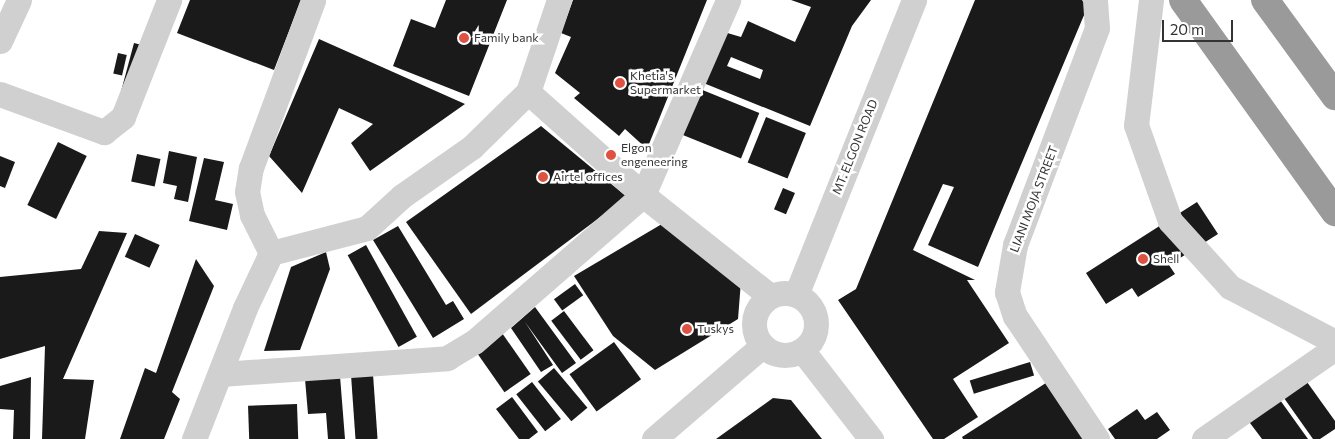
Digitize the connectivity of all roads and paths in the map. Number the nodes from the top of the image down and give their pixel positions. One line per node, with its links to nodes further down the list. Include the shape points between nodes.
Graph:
1 (19, 0): 11 (street)
2 (169, 0): 13 (street, via 123,118 104,132)
3 (313, 0): 17 (street, via 249,184 252,215)
4 (559, 0): 12 (street)
5 (728, 0): 15 (street)
6 (914, 0): 18 (street, MT. ELGON ROAD)
7 (1095, 0): 28 (street, LIANI MOJA STREET, via 1097,28 1015,245 1007,292 1015,316)
8 (1151, 0): 20 (street, via 1136,124 1170,221 1230,287)
9 (1183, 0): 16 (highway)
10 (1265, 0): 14 (highway)
11 (0, 41)
12 (528, 92): 15 (street); 17 (street, via 472,147 402,196 367,228)
13 (0, 94)
14 (1335, 96)
15 (643, 195): 19 (street); 24 (street, via 474,342 447,358)
16 (1335, 212)
17 (271, 253): 24 (street)
18 (796, 295): 19 (street); 23 (street, via 809,305 816,320 813,336)
19 (770, 296): 21 (street, via 753,318 754,333)
20 (1335, 342)
21 (762, 346): 23 (street, via 786,355); 26 (street)
22 (1335, 348): 29 (street)
23 (802, 350): 27 (street)
24 (221, 374): 25 (street)
25 (194, 439)
26 (654, 439)
27 (871, 439)
28 (1097, 439)
29 (1204, 439)

